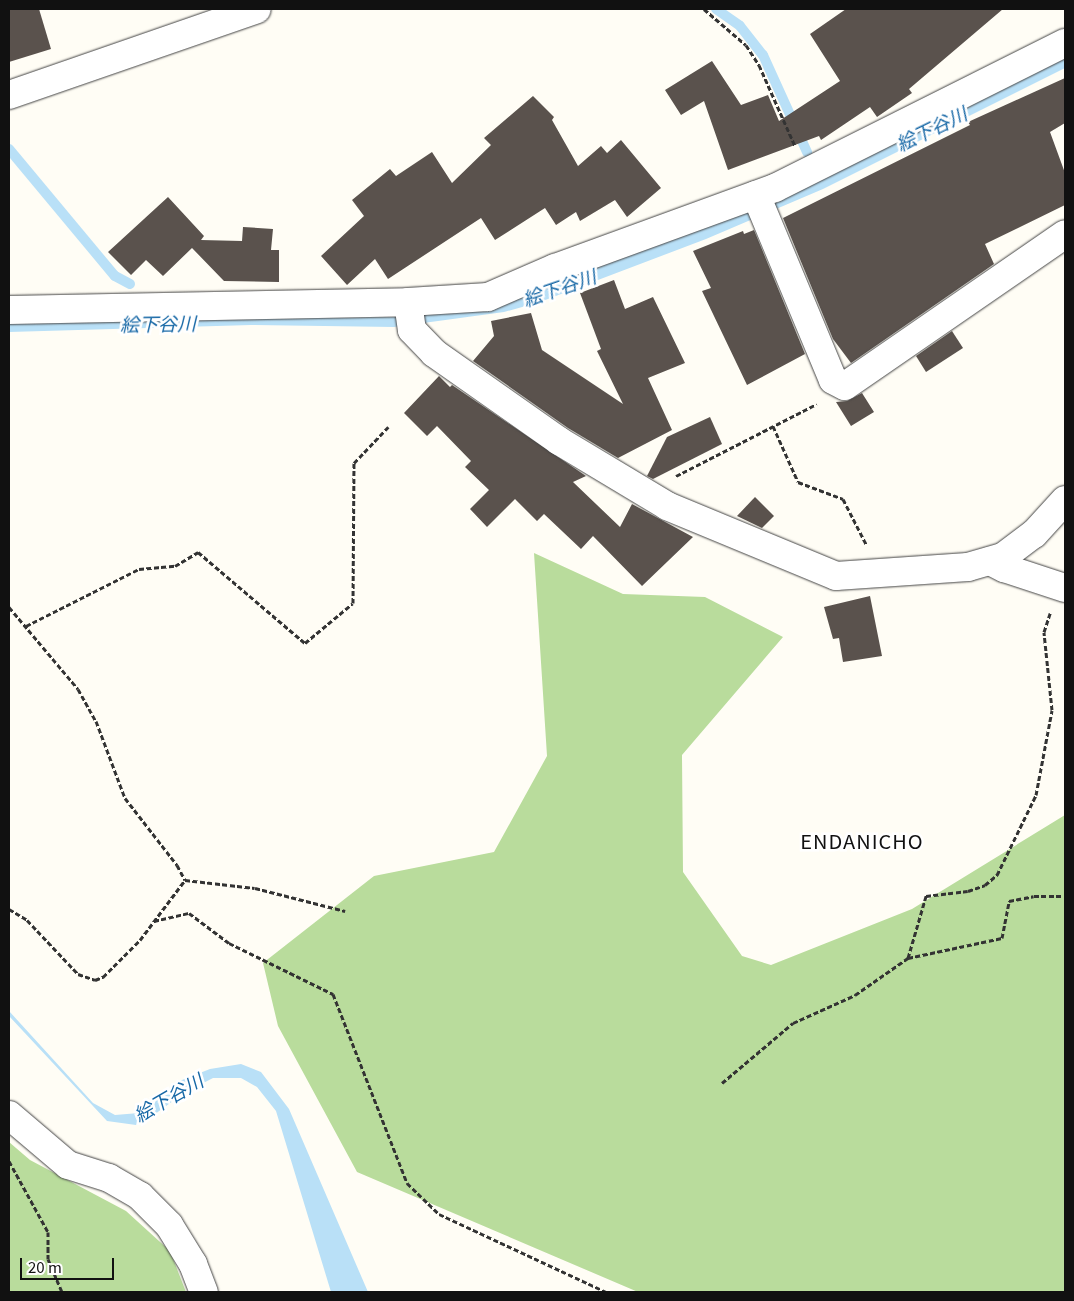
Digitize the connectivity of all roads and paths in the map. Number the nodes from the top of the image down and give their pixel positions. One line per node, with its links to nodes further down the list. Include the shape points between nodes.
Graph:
1 (257, 9): 4 (street)
2 (704, 9): 5 (path, via 746,45 759,65)
3 (1065, 43): 6 (street)
4 (9, 95)
5 (797, 149)
6 (756, 195): 8 (street, via 555,268 488,297); 10 (street, via 833,380)
7 (1065, 234): 10 (street)
8 (408, 302): 9 (street); 13 (street, via 412,330 434,353 559,441)
9 (9, 310)
10 (845, 386): 12 (path, via 840,392)
11 (388, 426): 19 (path, via 354,463 354,603 305,644 198,552 175,566 139,569)
12 (773, 426): 13 (path); 16 (path, via 798,482 843,499 873,558)
13 (644, 493): 16 (street, via 667,506 836,576)
14 (1065, 500): 15 (street, via 1034,534 1003,557)
15 (990, 560): 16 (street, via 968,567); 17 (street)
16 (858, 575)
17 (1059, 598): 25 (path, via 1044,632 1052,710 1036,795 997,875 985,885 968,891 926,896)
18 (9, 607): 19 (path)
19 (26, 626): 20 (path, via 78,689 96,721 124,798 177,865)
20 (185, 880): 23 (path, via 255,888); 24 (path)
21 (1065, 896): 25 (path, via 1034,896 1009,901 1002,938)
22 (9, 909): 24 (path, via 27,920 78,974 96,980 104,977)
23 (345, 911)
24 (154, 921): 31 (path, via 189,912 230,943 333,994 407,1183 439,1214)
25 (908, 958): 26 (path, via 855,994 793,1023)
26 (722, 1083)
27 (9, 1115): 30 (street, via 68,1165 109,1178 140,1196 169,1225 193,1264)
28 (9, 1162): 29 (path, via 48,1232 48,1258)
29 (62, 1292)
30 (204, 1292)
31 (606, 1292)

